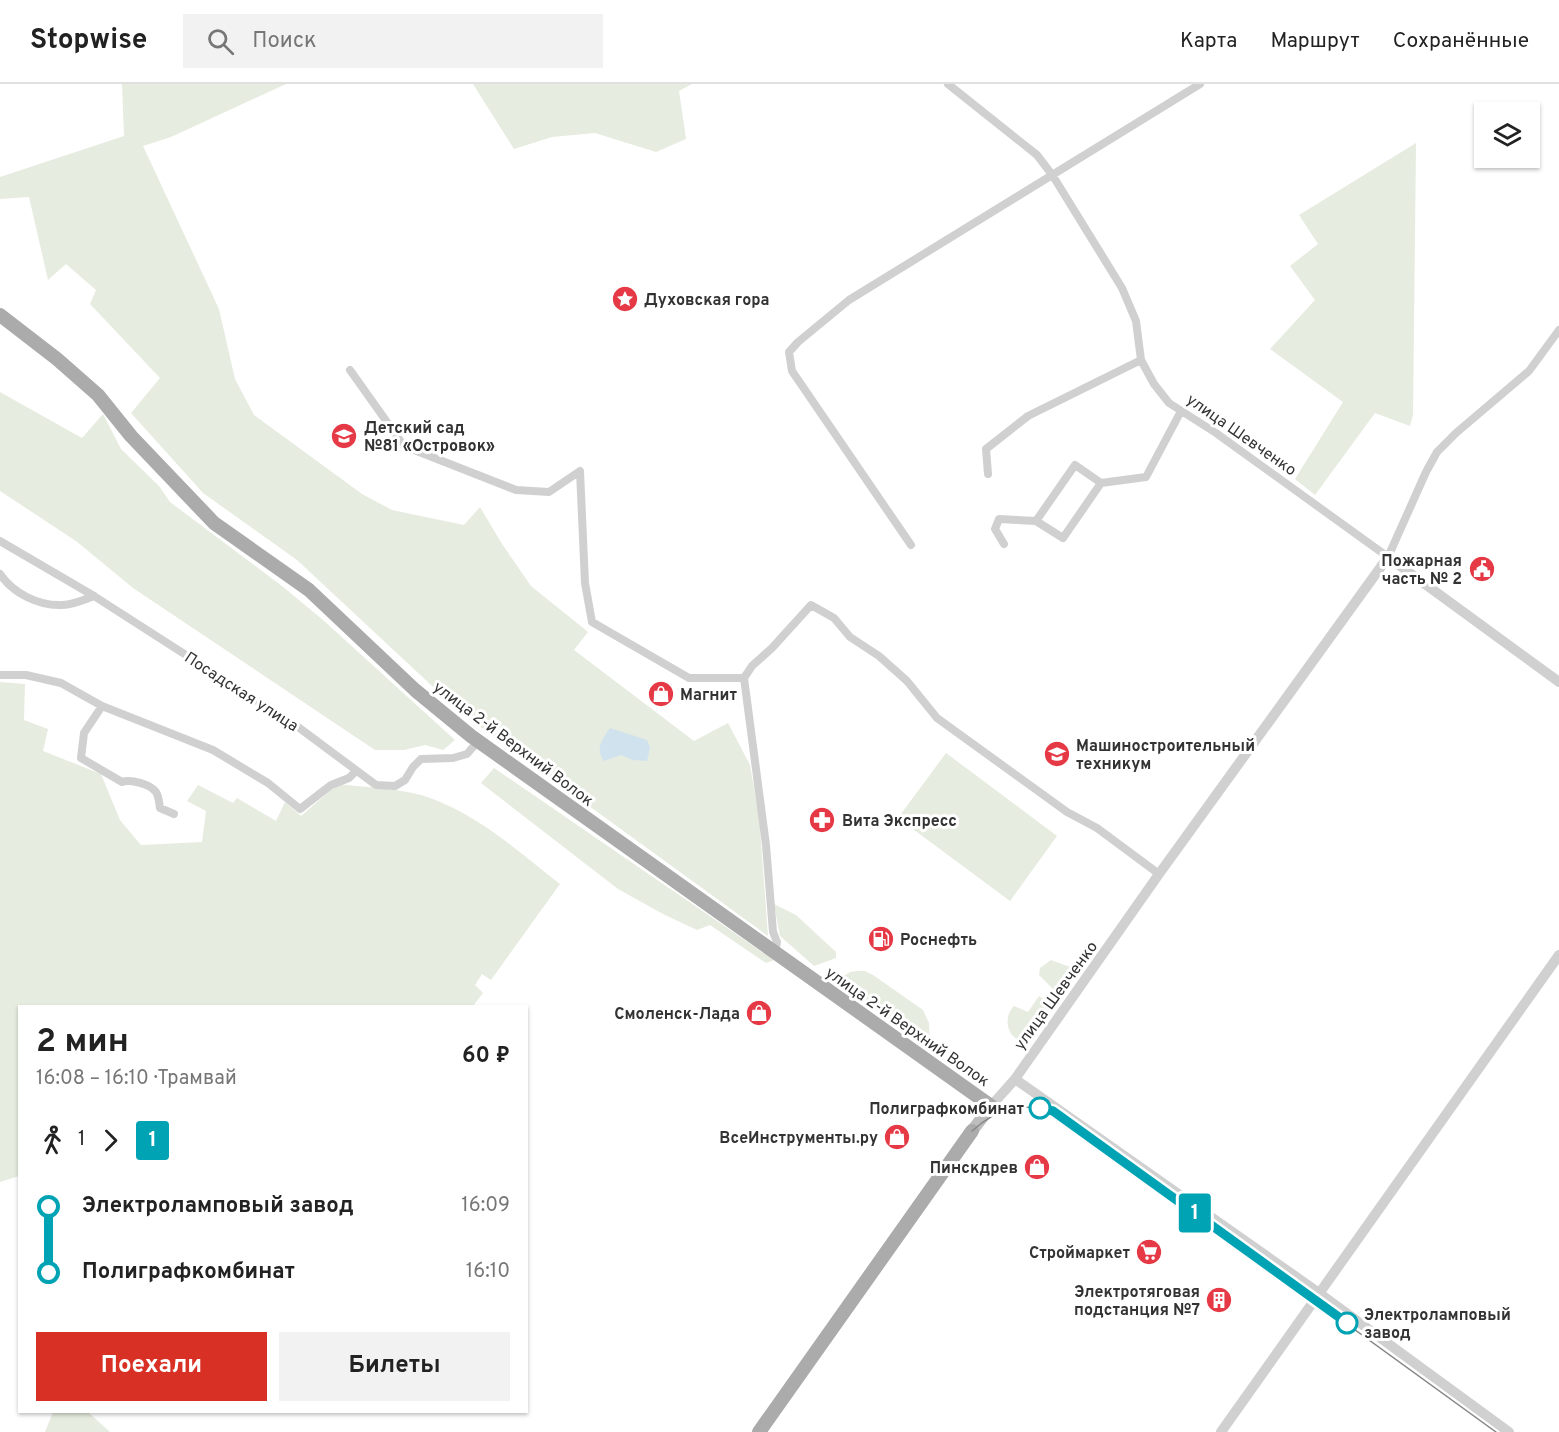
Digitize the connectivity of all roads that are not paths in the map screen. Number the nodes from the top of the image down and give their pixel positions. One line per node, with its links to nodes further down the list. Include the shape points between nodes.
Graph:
1 (948, 84): 3 (street, via 1037,155)
2 (1200, 84): 3 (street)
3 (1053, 176): 6 (street, via 1122,288 1136,321); 14 (street, via 849,300 789,352 792,371)
4 (0, 315): 22 (main road, улица 2-й Верхний Волок, via 98,396 214,523 309,590 415,690)
5 (1559, 330): 15 (street, улица Шевченко, via 1529,371 1437,452)
6 (1141, 360): 8 (street, улица Шевченко, via 1154,384); 9 (street, via 1028,416 986,449)
7 (350, 370): 19 (street, via 404,446 516,490 549,492 580,471 585,583 592,622 689,678)
8 (1181, 411): 10 (street, via 1146,477); 15 (street, улица Шевченко)
9 (988, 474)
10 (1101, 483): 11 (street, via 1063,538); 11 (street, via 1075,465)
11 (1036, 521): 13 (street, via 999,519 995,529)
12 (0, 541): 17 (street, Посадская улица)
13 (1004, 544)
14 (911, 545)
15 (1388, 557): 20 (street); 25 (street, улица Шевченко)
16 (0, 574): 17 (street, via 7,585 25,597 45,603 62,605)
17 (94, 596): 23 (street, Посадская улица, via 298,727)
18 (0, 675): 21 (street, via 26,675 61,683)
19 (744, 678): 25 (street, via 811,605 834,618 850,637 879,656 907,681 938,718); 26 (street, via 765,833)
20 (1559, 682)
21 (102, 706): 23 (street, via 213,750 268,783 300,809); 24 (street, via 84,733 81,758 122,782 129,780 152,788 158,794 160,807)
22 (478, 741): 23 (street, Посадская улица, via 467,754 421,759 405,780 395,786 376,785); 26 (main road, улица 2-й Верхний Волок)
23 (356, 771)
24 (174, 814)
25 (1159, 874): 28 (street, улица Шевченко)
26 (775, 952): 29 (main road, улица 2-й Верхний Волок)
27 (1559, 955): 31 (street)
28 (1015, 1079): 29 (street, улица Шевченко); 31 (street)
29 (992, 1106): 30 (main road, улица Шевченко)
30 (972, 1131): 32 (main road)
31 (1319, 1293): 33 (street); 34 (street)
32 (759, 1432)
33 (1221, 1432)
34 (1509, 1432)

